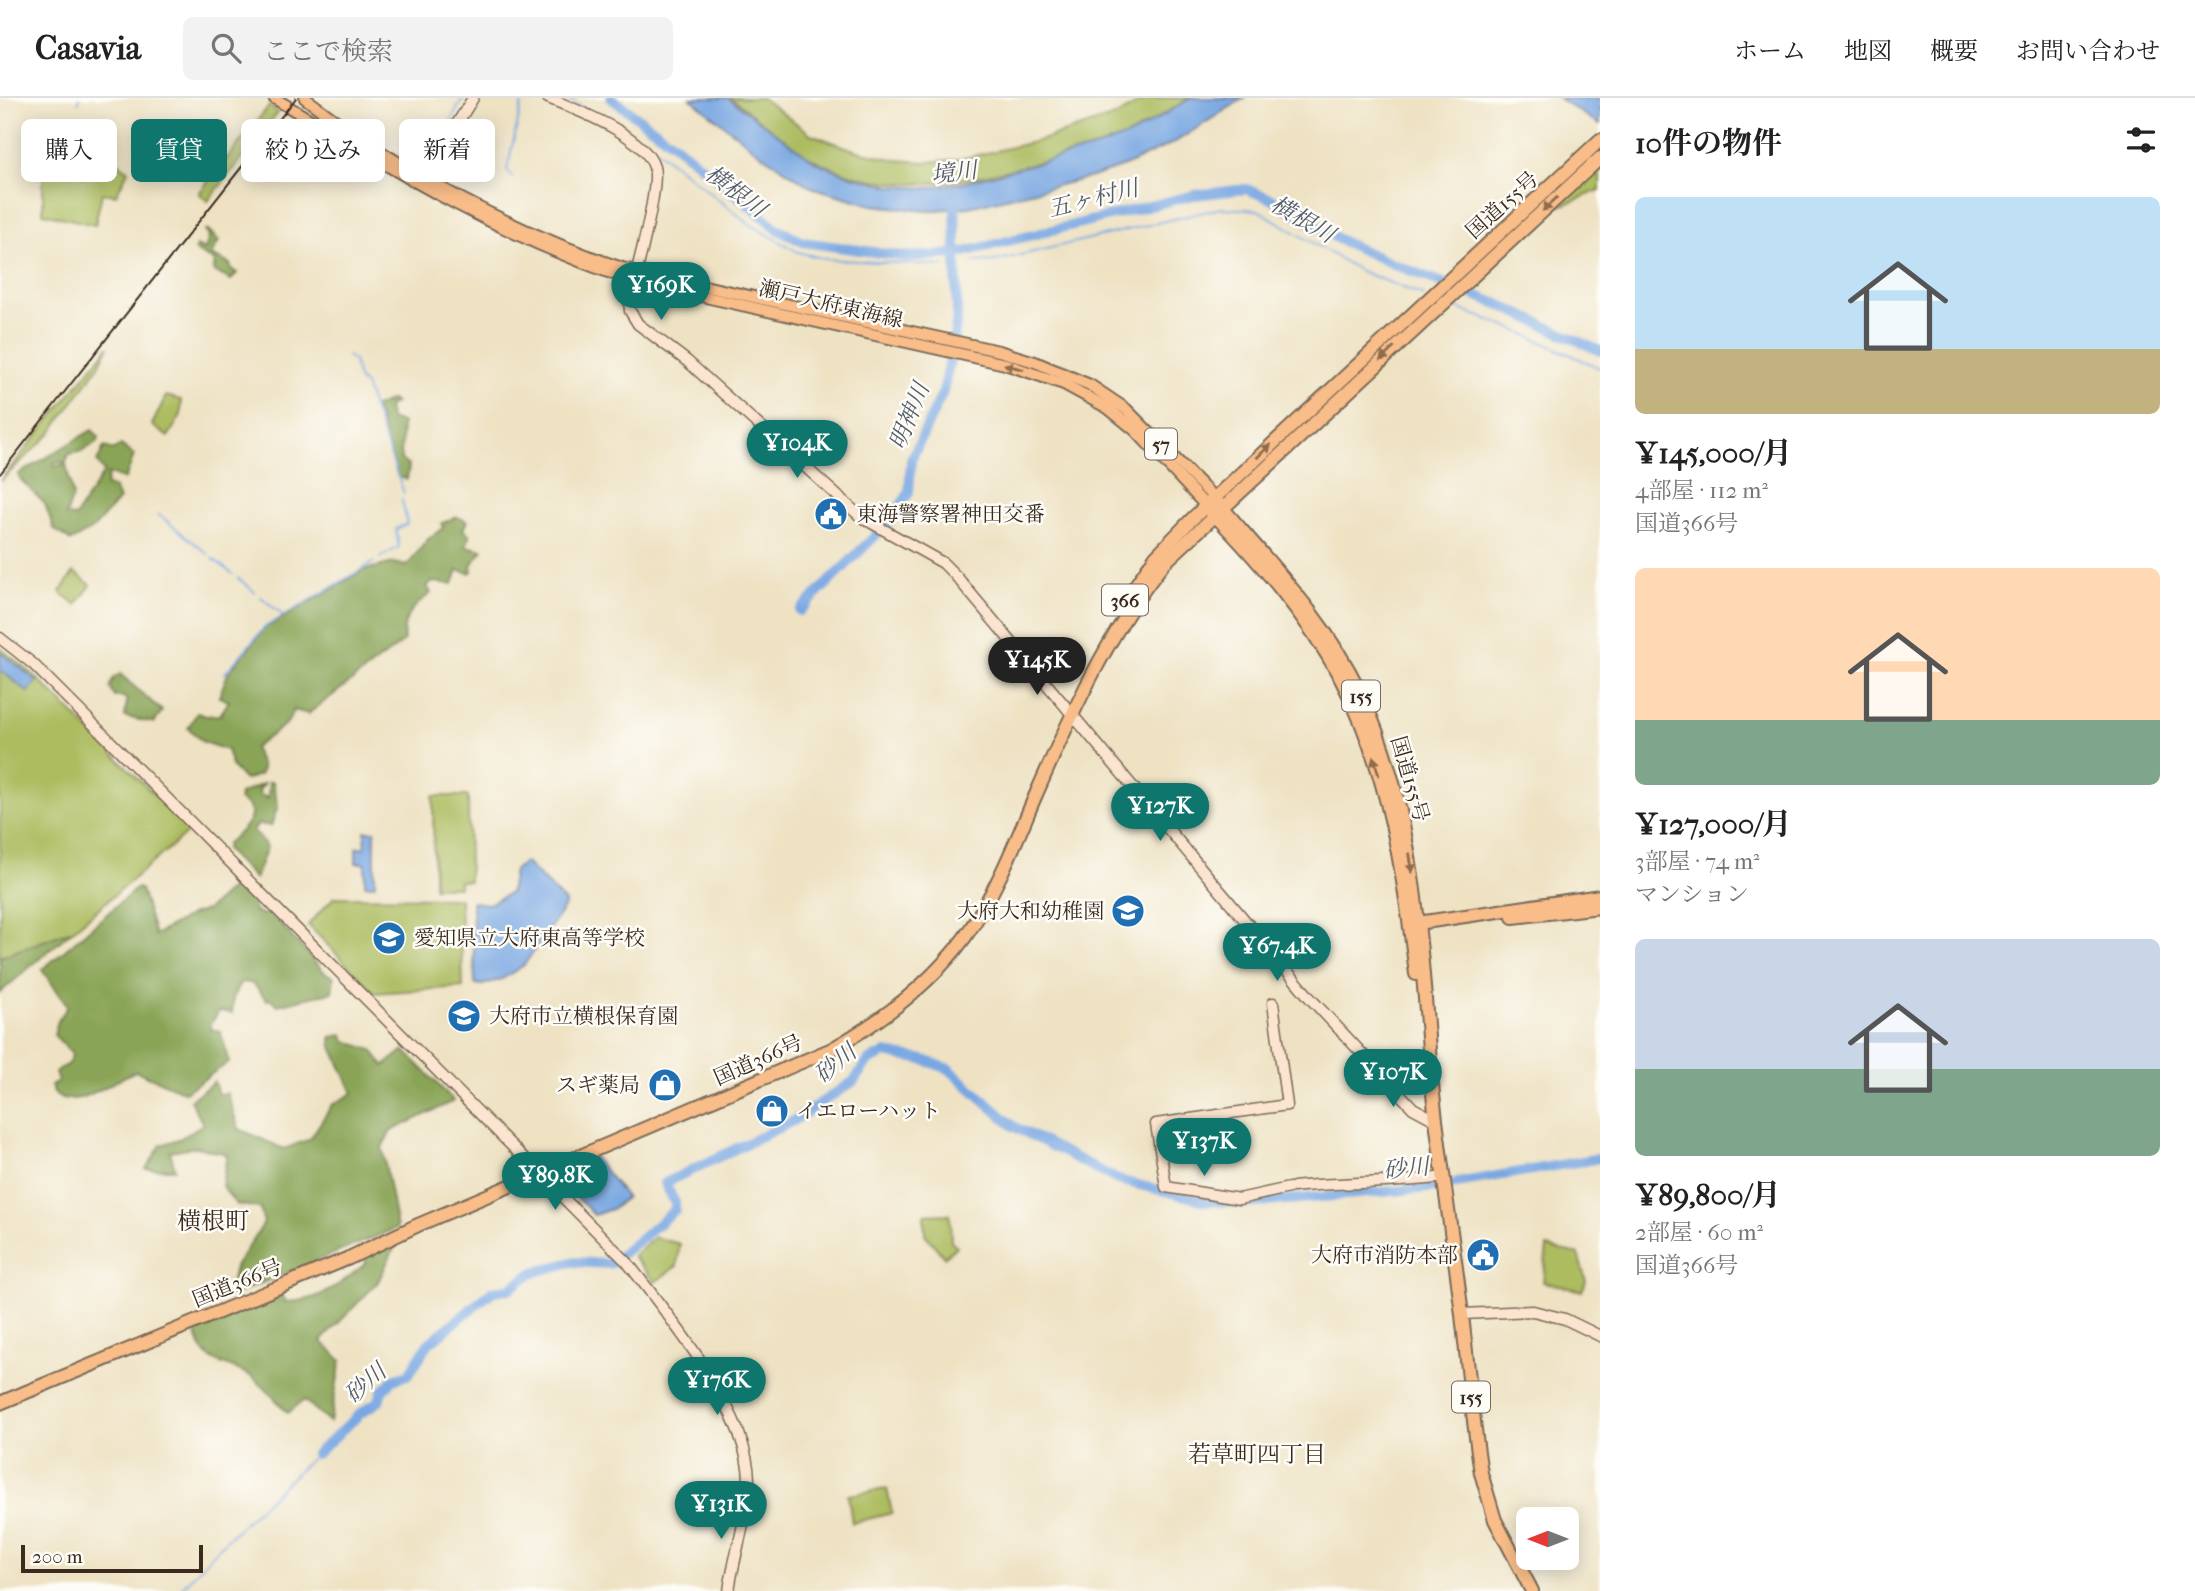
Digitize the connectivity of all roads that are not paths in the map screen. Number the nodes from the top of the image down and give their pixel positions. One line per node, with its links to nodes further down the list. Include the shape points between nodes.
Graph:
1 (274, 98): 9 (main road, 瀬戸大府東海線 / 57)
2 (305, 98): 8 (main road, 瀬戸大府東海線 / 57)
3 (473, 98): 5 (street)
4 (548, 98): 11 (street, via 620,133 652,161 654,188)
5 (460, 119)
6 (1600, 140): 7 (highway, 国道155号)
7 (1594, 154): 13 (highway, 国道155号, one-way to 13, via 1464,283); 13 (highway, 国道155号, one-way to 7, via 1424,302)
8 (399, 166)
9 (399, 169)
10 (422, 182): 11 (main road, 瀬戸大府東海線 / 57, via 466,212 548,250)
11 (635, 276): 12 (main road, 瀬戸大府東海線 / 57); 15 (street, via 629,303 638,324 687,361 861,517 943,564)
12 (933, 342): 13 (main road, 瀬戸大府東海線 / 57, one-way to 12, via 1108,408 1035,373 960,354); 13 (main road, 瀬戸大府東海線 / 57, via 969,344 1035,362 1105,394 1140,421)
13 (1214, 506): 15 (highway, 国道366号 / 366, via 1138,596); 18 (highway, 国道155号 / 155, via 1289,581 1317,618 1359,691 1395,786 1408,845)
14 (0, 638): 21 (street, via 33,664)
15 (1073, 713): 20 (street, via 1310,998 1413,1108); 21 (highway, 国道366号 / 366, via 984,905 965,937 908,998 832,1049)
16 (1600, 896): 18 (highway)
17 (1600, 907): 18 (highway)
18 (1415, 928): 20 (highway, 国道155号 / 155)
19 (1273, 1003): 22 (street, via 1287,1105 1156,1124 1166,1187 1239,1199 1292,1188)
20 (1437, 1121): 22 (highway, 国道155号 / 155)
21 (537, 1174): 25 (highway, 国道366号 / 366, via 349,1258); 26 (street, via 655,1297 718,1389 741,1433 750,1482)
22 (1444, 1177): 23 (highway, 国道155号 / 155)
23 (1462, 1314): 24 (street, via 1533,1311 1566,1319); 27 (highway, 国道155号 / 155, via 1481,1473 1499,1528)
24 (1600, 1336)
25 (0, 1403)
26 (729, 1591)
27 (1532, 1591)

